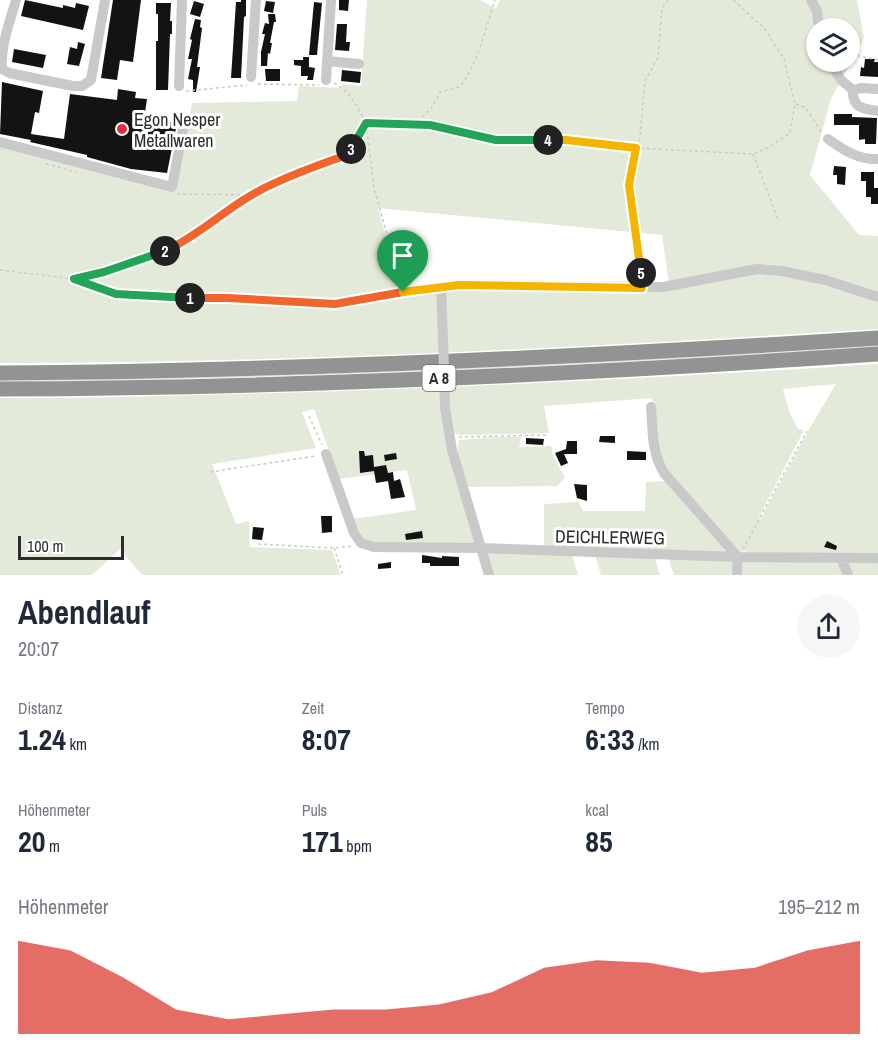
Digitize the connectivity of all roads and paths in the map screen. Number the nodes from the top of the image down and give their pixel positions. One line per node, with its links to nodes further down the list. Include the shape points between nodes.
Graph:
1 (16, 0): 11 (street)
2 (105, 0): 11 (street, via 91,80 82,86 9,73 2,69)
3 (182, 0): 19 (street)
4 (256, 0): 17 (street)
5 (332, 0): 14 (street)
6 (495, 0): 25 (path, via 466,78 459,87 440,92 431,109)
7 (668, 0): 30 (path, via 662,8 658,58 645,81)
8 (733, 0): 22 (path, via 764,28 784,59)
9 (811, 0): 10 (street)
10 (817, 18)
11 (2, 43)
12 (860, 56): 13 (path)
13 (878, 60)
14 (327, 61): 15 (street); 18 (street)
15 (359, 64)
16 (837, 72): 21 (street)
17 (251, 77)
18 (326, 81): 24 (path, via 347,92)
19 (179, 86)
20 (878, 89): 21 (street)
21 (853, 90): 23 (street, via 854,102 860,108)
22 (795, 104): 27 (path, via 806,108); 31 (path, via 790,133)
23 (878, 111)
24 (366, 123): 25 (path); 34 (path, via 347,155); 40 (path, via 374,188)
25 (413, 125): 29 (path, via 430,125 496,140 566,140)
26 (183, 129): 28 (street, via 172,187 59,163)
27 (825, 136): 32 (street, via 848,154)
28 (0, 142)
29 (636, 148): 30 (path); 39 (path, via 629,185)
30 (639, 148): 31 (path)
31 (753, 153): 35 (path)
32 (878, 159)
33 (176, 194): 34 (path)
34 (251, 195): 37 (path, via 180,245 153,257)
35 (779, 222)
36 (0, 270): 37 (path)
37 (74, 279): 40 (path, via 116,294 312,304 335,304)
38 (441, 287): 39 (street); 40 (street); 50 (street, bridge)
39 (642, 288): 41 (street, via 682,285 764,269 825,280)
40 (403, 292)
41 (878, 297)
42 (878, 338): 44 (highway, A 8, via 432,362)
43 (878, 354): 45 (highway, A 8, via 387,380)
44 (0, 373)
45 (0, 389)
46 (651, 407): 57 (street, via 654,454 664,473)
47 (309, 416): 51 (path)
48 (807, 431): 57 (path)
49 (546, 435): 50 (path)
50 (449, 438): 56 (street)
51 (326, 454): 52 (path); 53 (street)
52 (210, 472)
53 (361, 543): 55 (path); 56 (street, DEICHLERWEG, via 374,547)
54 (258, 544): 55 (path)
55 (333, 548): 60 (path)
56 (481, 548): 57 (street, DEICHLERWEG); 61 (street)
57 (738, 557): 58 (street, DEICHLERWEG); 62 (street)
58 (842, 558): 59 (street, DEICHLERWEG); 63 (street)
59 (878, 558)
60 (343, 575)
61 (489, 575)
62 (737, 575)
63 (848, 575)

